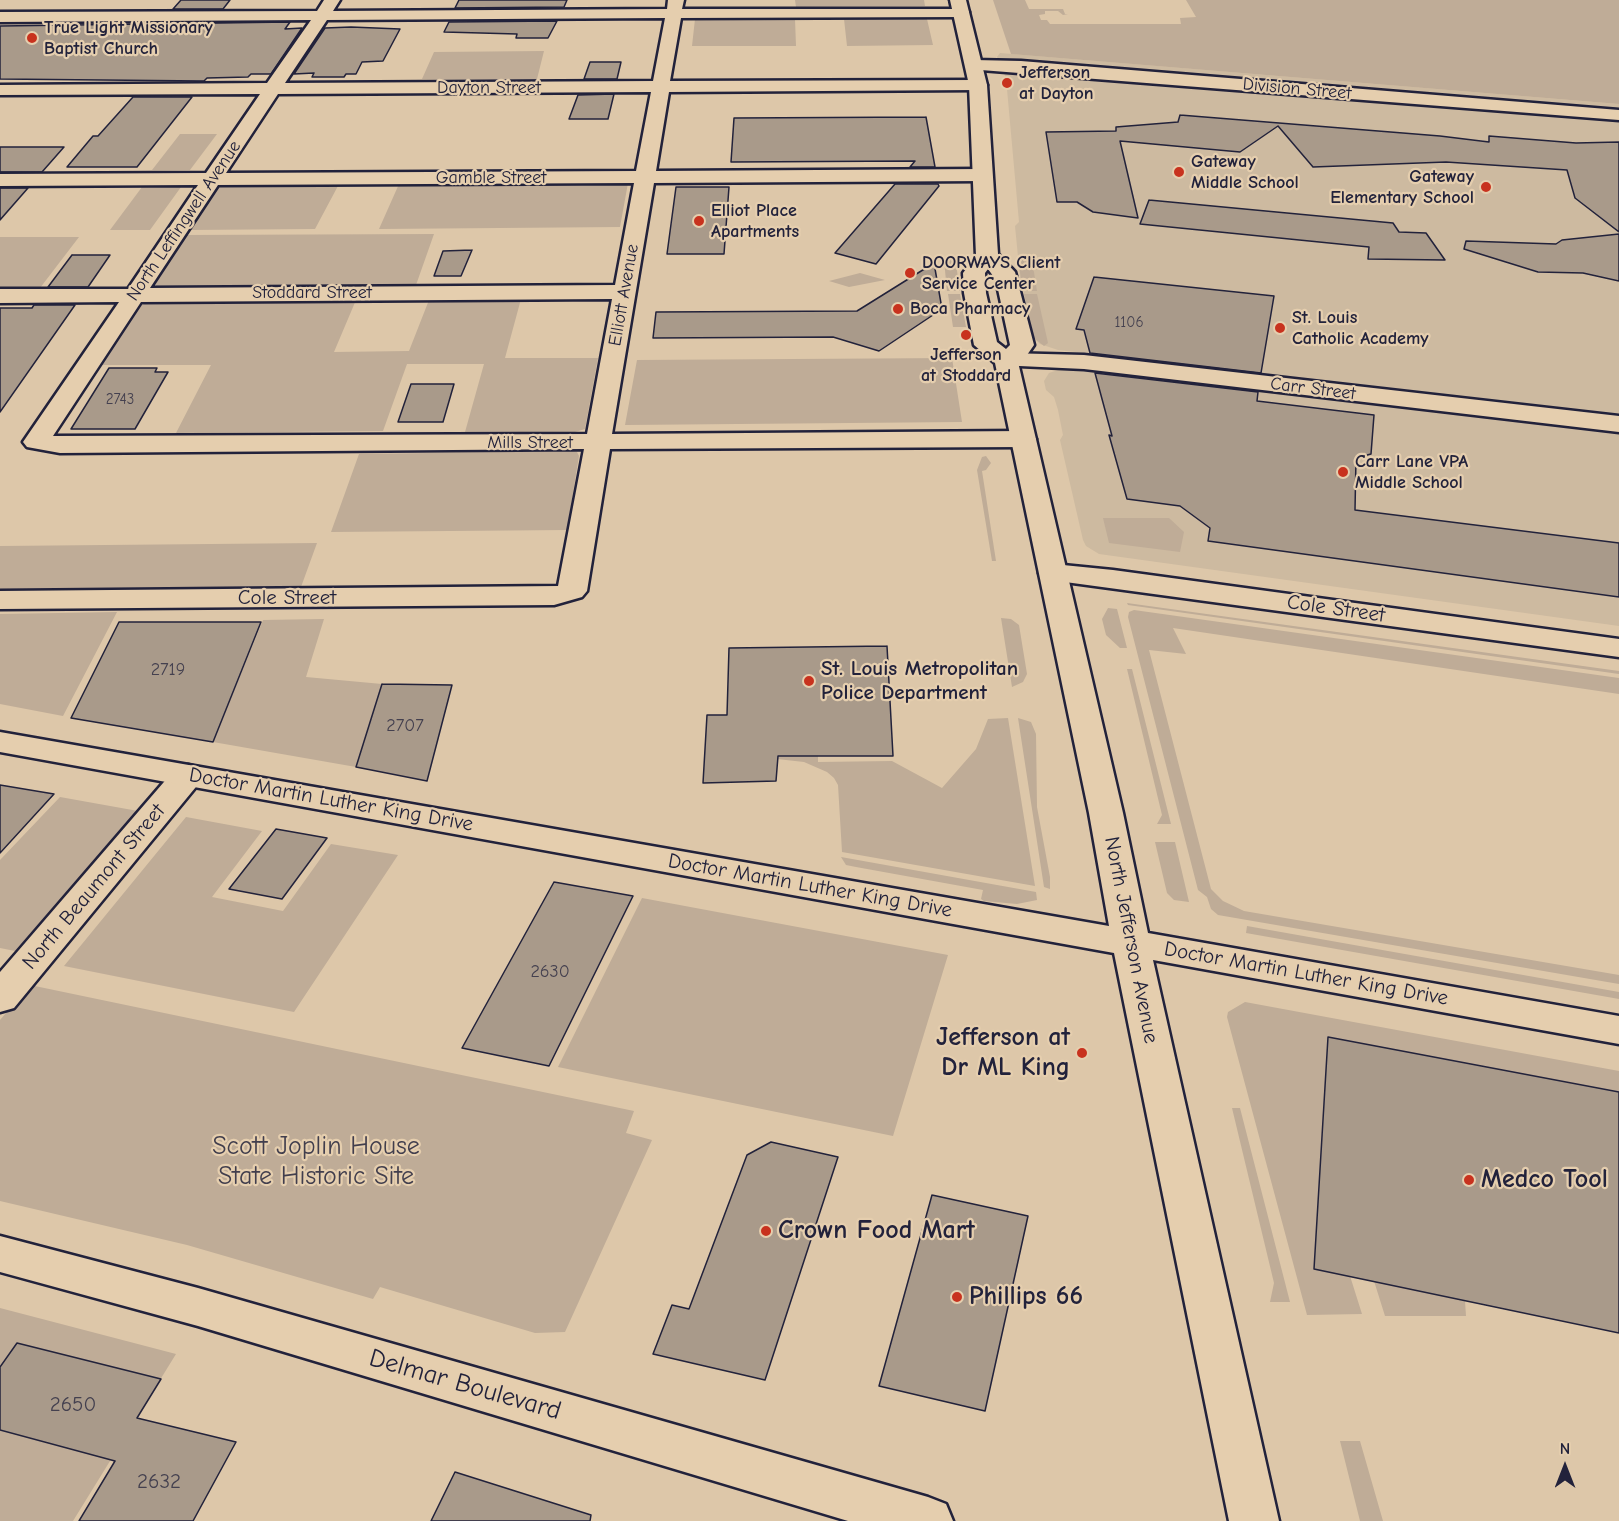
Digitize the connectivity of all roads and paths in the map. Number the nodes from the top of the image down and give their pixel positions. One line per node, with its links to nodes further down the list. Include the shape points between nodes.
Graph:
1 (959, 6): 2 (street); 5 (street)
2 (675, 7): 3 (street); 7 (street, Elliott Avenue)
3 (327, 8): 4 (street); 8 (street, North Leffingwell Avenue)
4 (0, 17)
5 (974, 65): 6 (street); 10 (street, Division Street)
6 (978, 85): 7 (street, Dayton Street); 11 (street)
7 (661, 87): 8 (street, Dayton Street); 12 (street, Elliott Avenue)
8 (273, 89): 9 (street, Dayton Street); 13 (street, North Leffingwell Avenue)
9 (0, 90)
10 (1619, 115)
11 (982, 175): 12 (street, Gamble Street); 15 (street)
12 (645, 177): 13 (street, Gamble Street); 16 (street, Elliott Avenue)
13 (212, 179): 14 (street, Gamble Street); 17 (street, North Leffingwell Avenue)
14 (0, 180)
15 (987, 256): 19 (street, via 972,280 986,345); 19 (street, via 1004,272 1022,345)
16 (625, 292): 17 (street, Stoddard Street); 23 (street, Elliott Avenue)
17 (135, 295): 18 (street, Stoddard Street); 22 (street, North Leffingwell Avenue)
18 (0, 296)
19 (1006, 360): 20 (street, Carr Street, via 1084,362); 21 (street, North Jefferson Avenue)
20 (1619, 424)
21 (1023, 439): 23 (street, Mills Street); 24 (street, North Jefferson Avenue)
22 (36, 442): 23 (street, Mills Street)
23 (599, 443): 25 (street, Elliott Avenue)
24 (1053, 573): 27 (street, Cole Street); 30 (street, North Jefferson Avenue)
25 (572, 591): 26 (street, Cole Street, via 554,596)
26 (0, 600)
27 (1619, 648)
28 (0, 742): 29 (street, Doctor Martin Luther King Drive)
29 (188, 775): 30 (street, Doctor Martin Luther King Drive); 31 (street, North Beaumont Street)
30 (1131, 943): 32 (street, Doctor Martin Luther King Drive); 35 (street, North Jefferson Avenue)
31 (0, 998)
32 (1619, 1030)
33 (0, 1254): 34 (street, Delmar Boulevard, via 198,1307)
34 (928, 1521)
35 (1254, 1521)

